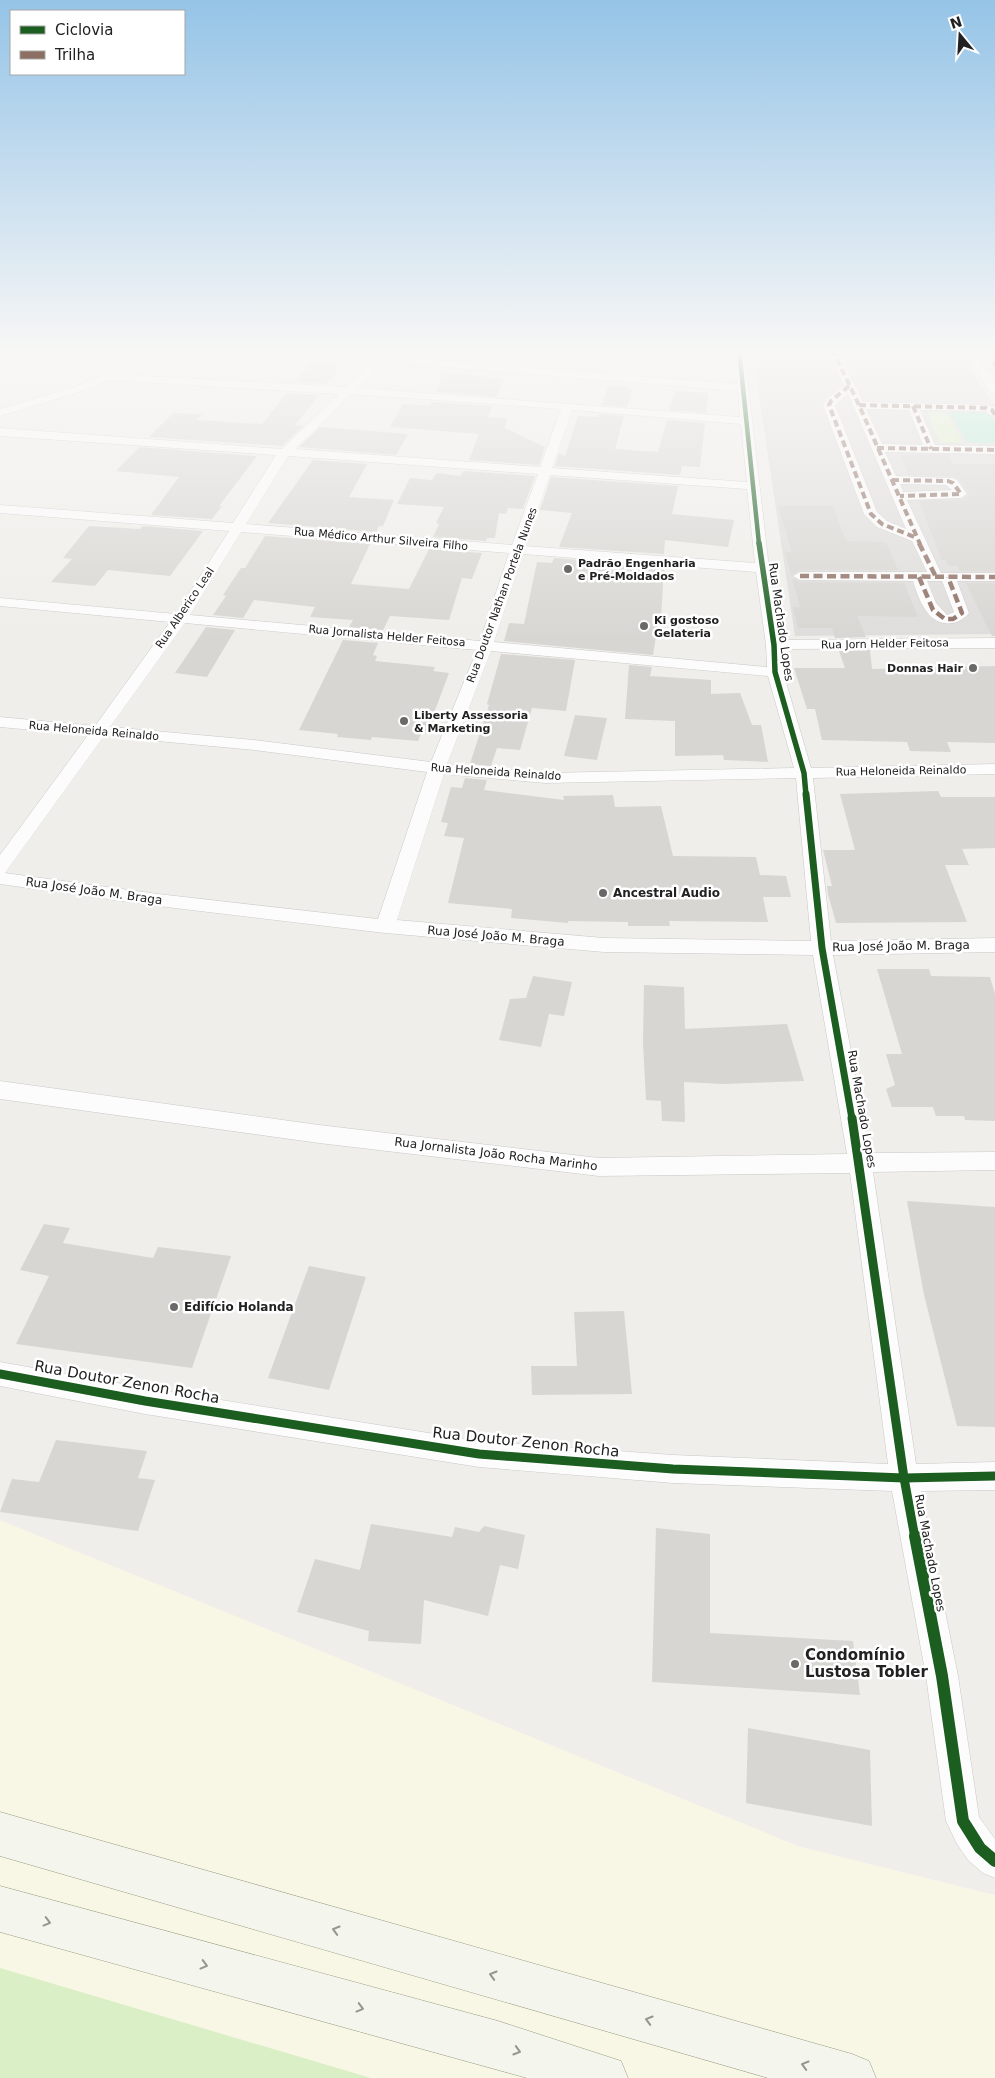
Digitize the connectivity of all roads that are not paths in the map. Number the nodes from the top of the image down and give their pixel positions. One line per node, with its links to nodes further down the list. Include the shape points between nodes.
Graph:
1 (180, 446): 10 (street)
2 (291, 446): 10 (street, Rua Alberico Leal)
3 (555, 446): 11 (street, Rua Doutor Nathan Portela Nunes)
4 (750, 446): 13 (street, Rua Machado Lopes)
5 (845, 446): 17 (street, via 871,514 882,524)
6 (930, 446): 8 (street)
7 (877, 448): 8 (street); 12 (street)
8 (931, 449): 9 (street)
9 (995, 450)
10 (283, 454): 11 (street); 16 (street, Rua Alberico Leal)
11 (546, 473): 13 (street); 18 (street, Rua Doutor Nathan Portela Nunes)
12 (892, 480): 14 (street); 14 (street, via 945,481 953,483 961,494)
13 (754, 486): 19 (street, Rua Machado Lopes)
14 (900, 496): 17 (street)
15 (0, 509): 16 (street, Rua Médico Arthur Silveira Filho)
16 (238, 528): 18 (street, Rua Médico Arthur Silveira Filho); 25 (street, Rua Alberico Leal)
17 (917, 538): 22 (street)
18 (517, 550): 19 (street, Rua Médico Arthur Silveira Filho); 28 (street, Rua Doutor Nathan Portela Nunes)
19 (762, 568): 27 (street, Rua Machado Lopes)
20 (800, 576): 21 (street)
21 (920, 577): 22 (street); 22 (street, via 932,610 944,618 954,618 962,613)
22 (942, 577): 23 (street)
23 (995, 577)
24 (0, 602): 25 (street, Rua Jornalista Helder Feitosa)
25 (180, 619): 28 (street, Rua Jornalista Helder Feitosa); 31 (street, Rua Alberico Leal)
26 (995, 642): 27 (street, Rua Jorn Helder Feitosa)
27 (774, 644): 29 (street, Rua Machado Lopes)
28 (486, 645): 29 (street, Rua Jornalista Helder Feitosa); 32 (street, Rua Doutor Nathan Portela Nunes)
29 (775, 672): 34 (street, Rua Machado Lopes)
30 (0, 722): 31 (street, Rua Heloneida Reinaldo)
31 (98, 732): 32 (street, Rua Heloneida Reinaldo, via 254,745); 35 (street, Rua Alberico Leal)
32 (437, 768): 34 (street, Rua Heloneida Reinaldo, via 545,778); 37 (street, Rua Doutor Nathan Portela Nunes)
33 (995, 769): 34 (street, Rua Heloneida Reinaldo)
34 (804, 772): 39 (street, Rua Machado Lopes)
35 (0, 868)
36 (0, 878): 37 (street, Rua José João M. Braga)
37 (385, 926): 39 (street, Rua José João M. Braga, via 604,945)
38 (995, 945): 39 (street, Rua José João M. Braga)
39 (822, 948): 42 (street, Rua Machado Lopes)
40 (0, 1090): 42 (street, Rua Jornalista João Rocha Marinho, via 319,1134 599,1167)
41 (995, 1161): 42 (street, Rua Jornalista João Rocha Marinho)
42 (860, 1162): 45 (street, Rua Machado Lopes)
43 (0, 1374): 45 (street, Rua Doutor Zenon Rocha, via 145,1401 479,1454 673,1469)
44 (995, 1476): 45 (street, Rua Doutor Zenon Rocha)
45 (904, 1478): 47 (street, Rua Machado Lopes, via 942,1676 963,1821 972,1838)
46 (0, 1834): 50 (main road, one-way to 46)
47 (995, 1861)
48 (0, 1909): 49 (main road, one-way to 49)
49 (604, 2078)
50 (852, 2078)

